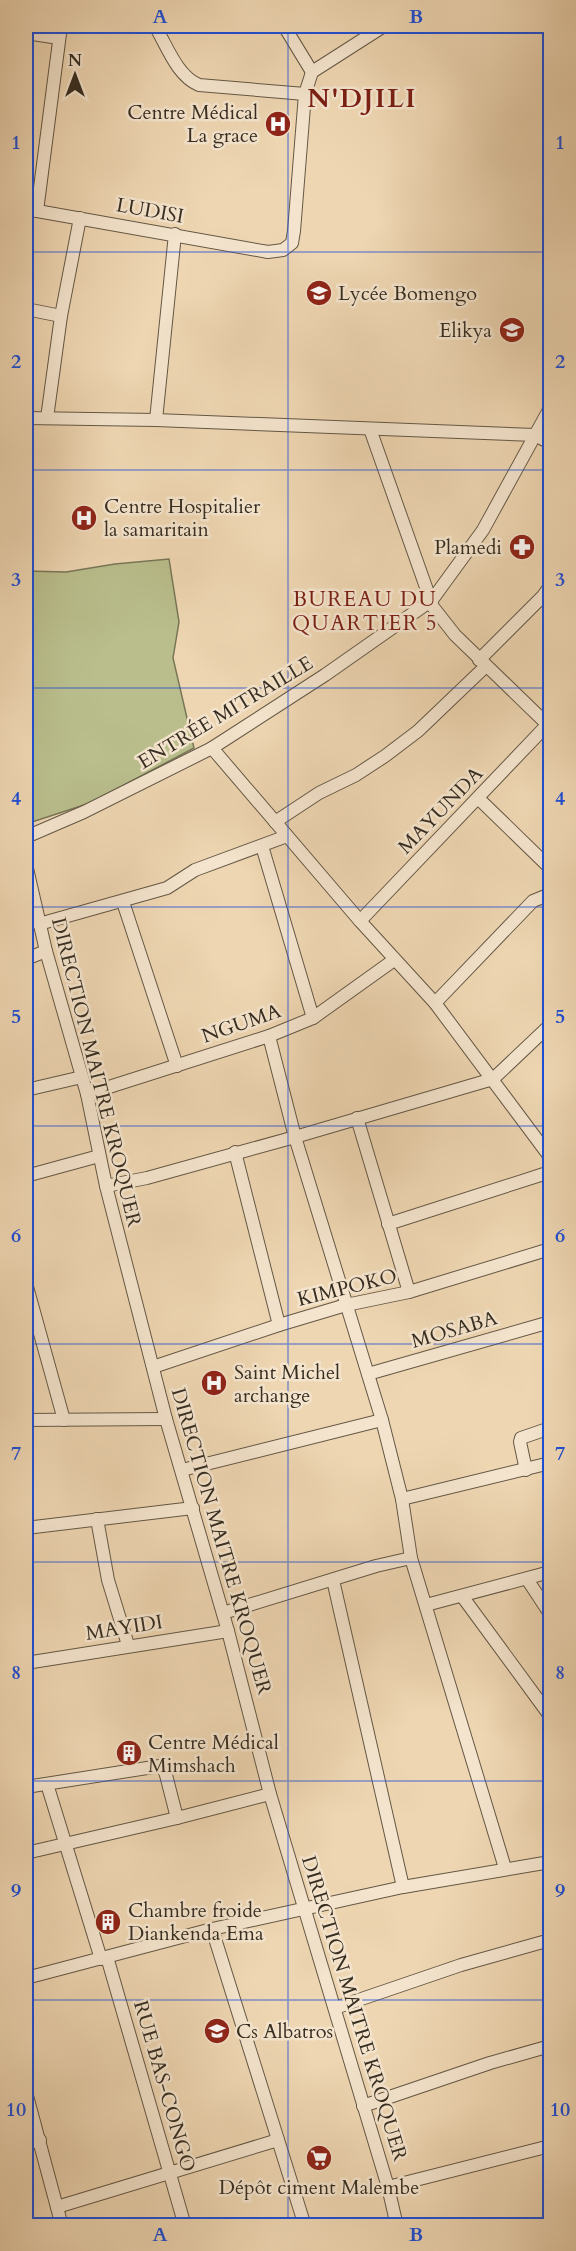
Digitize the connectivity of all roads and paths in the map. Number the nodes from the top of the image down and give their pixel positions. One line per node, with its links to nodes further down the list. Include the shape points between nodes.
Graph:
1 (155, 26): 7 (street, via 190,81)
2 (284, 26): 6 (street)
3 (384, 26): 6 (street)
4 (60, 32): 5 (street); 8 (street)
5 (26, 33)
6 (312, 72): 7 (street)
7 (305, 94): 10 (street, LUDISI, via 292,243 283,250 268,252)
8 (31, 210): 9 (street, LUDISI)
9 (80, 218): 10 (street, LUDISI); 12 (street)
10 (175, 234): 16 (street)
11 (26, 309): 12 (street)
12 (61, 316): 15 (street)
13 (550, 408): 18 (street, ENTRÉE MITRAILLE)
14 (26, 418): 15 (street)
15 (47, 418): 16 (street)
16 (156, 420): 17 (street)
17 (370, 429): 18 (street); 21 (street)
18 (535, 435): 19 (street); 21 (street, ENTRÉE MITRAILLE, via 483,530)
19 (550, 443)
20 (550, 585): 22 (street)
21 (432, 600): 22 (street, via 446,626); 24 (street, ENTRÉE MITRAILLE)
22 (483, 663): 23 (street); 26 (street, via 418,730 385,756)
23 (549, 725): 25 (street, MAYUNDA)
24 (212, 747): 26 (street); 28 (street, ENTRÉE MITRAILLE)
25 (478, 798): 31 (street); 34 (street, MAYUNDA)
26 (275, 822): 27 (street)
27 (287, 836): 29 (street); 34 (street)
28 (26, 837)
29 (262, 846): 33 (street, via 195,870 167,888); 40 (street)
30 (26, 864): 35 (street, DIRECTION MAITRE KROQUER)
31 (550, 868)
32 (550, 894): 39 (street, via 533,901)
33 (123, 902): 35 (street); 43 (street)
34 (360, 921): 38 (street)
35 (39, 924): 36 (street, DIRECTION MAITRE KROQUER)
36 (46, 951): 37 (street); 44 (street, DIRECTION MAITRE KROQUER)
37 (26, 958)
38 (394, 960): 39 (street); 40 (street, NGUMA)
39 (435, 1003): 45 (street)
40 (313, 1018): 42 (street, NGUMA)
41 (550, 1025): 45 (street)
42 (268, 1036): 43 (street, NGUMA); 49 (street)
43 (177, 1066): 47 (street, NGUMA)
44 (82, 1077): 46 (street); 47 (street, DIRECTION MAITRE KROQUER)
45 (493, 1078): 48 (street); 52 (street)
46 (26, 1090)
47 (87, 1094): 51 (street, DIRECTION MAITRE KROQUER)
48 (357, 1118): 49 (street); 56 (street)
49 (295, 1137): 50 (street); 60 (street)
50 (235, 1152): 55 (street); 62 (street)
51 (99, 1156): 54 (street); 55 (street, DIRECTION MAITRE KROQUER)
52 (550, 1158)
53 (550, 1172): 56 (street)
54 (26, 1176)
55 (106, 1186): 63 (street, DIRECTION MAITRE KROQUER)
56 (388, 1224): 59 (street)
57 (550, 1249): 59 (street, KIMPOKO)
58 (26, 1283): 67 (street)
59 (409, 1292): 60 (street, KIMPOKO)
60 (346, 1305): 62 (street, KIMPOKO); 64 (street)
61 (550, 1322): 64 (street, MOSABA)
62 (279, 1325): 63 (street, KIMPOKO)
63 (153, 1367): 65 (street, DIRECTION MAITRE KROQUER)
64 (368, 1374): 68 (street)
65 (166, 1419): 67 (street); 71 (street, DIRECTION MAITRE KROQUER)
66 (26, 1420): 67 (street)
67 (64, 1420)
68 (382, 1420): 71 (street); 73 (street)
69 (550, 1428): 72 (street, via 522,1438)
70 (550, 1463): 72 (street)
71 (182, 1470): 74 (street, DIRECTION MAITRE KROQUER)
72 (526, 1470): 73 (street)
73 (402, 1499): 77 (street)
74 (193, 1508): 75 (street); 83 (street, DIRECTION MAITRE KROQUER)
75 (97, 1519): 76 (street); 86 (street, via 108,1580)
76 (26, 1528)
77 (411, 1558): 80 (street); 82 (street)
78 (550, 1572): 79 (street)
79 (527, 1579): 81 (street); 84 (street)
80 (333, 1580): 83 (street); 97 (street)
81 (462, 1596): 82 (street); 88 (street)
82 (426, 1605): 96 (street)
83 (223, 1613): 85 (street, DIRECTION MAITRE KROQUER)
84 (550, 1614)
85 (228, 1631): 86 (street, MAYIDI); 91 (street, DIRECTION MAITRE KROQUER)
86 (128, 1645): 87 (street, MAYIDI)
87 (26, 1663)
88 (550, 1716)
89 (47, 1785): 90 (street); 92 (street, via 160,1766); 93 (street, RUE BAS-CONGO)
90 (26, 1787)
91 (270, 1794): 92 (street); 98 (street, DIRECTION MAITRE KROQUER)
92 (177, 1818): 93 (street)
93 (66, 1845): 94 (street); 101 (street, RUE BAS-CONGO)
94 (26, 1853)
95 (550, 1862): 96 (street)
96 (505, 1868): 97 (street)
97 (403, 1887): 98 (street)
98 (306, 1909): 99 (street); 103 (street, DIRECTION MAITRE KROQUER)
99 (212, 1929): 101 (street); 108 (street)
100 (550, 1940): 103 (street, via 460,1965)
101 (104, 1958): 102 (street); 111 (street, RUE BAS-CONGO)
102 (26, 1978)
103 (334, 2008): 106 (street, DIRECTION MAITRE KROQUER)
104 (550, 2046): 106 (street)
105 (26, 2092): 107 (street)
106 (363, 2106): 112 (street, DIRECTION MAITRE KROQUER)
107 (40, 2140): 109 (street); 113 (street)
108 (278, 2140): 111 (street); 116 (street)
109 (26, 2144)
110 (550, 2146): 112 (street)
111 (170, 2172): 113 (street); 115 (street, RUE BAS-CONGO)
112 (388, 2187): 117 (street, DIRECTION MAITRE KROQUER)
113 (57, 2207): 114 (street)
114 (62, 2226)
115 (185, 2226)
116 (305, 2226)
117 (397, 2226)

